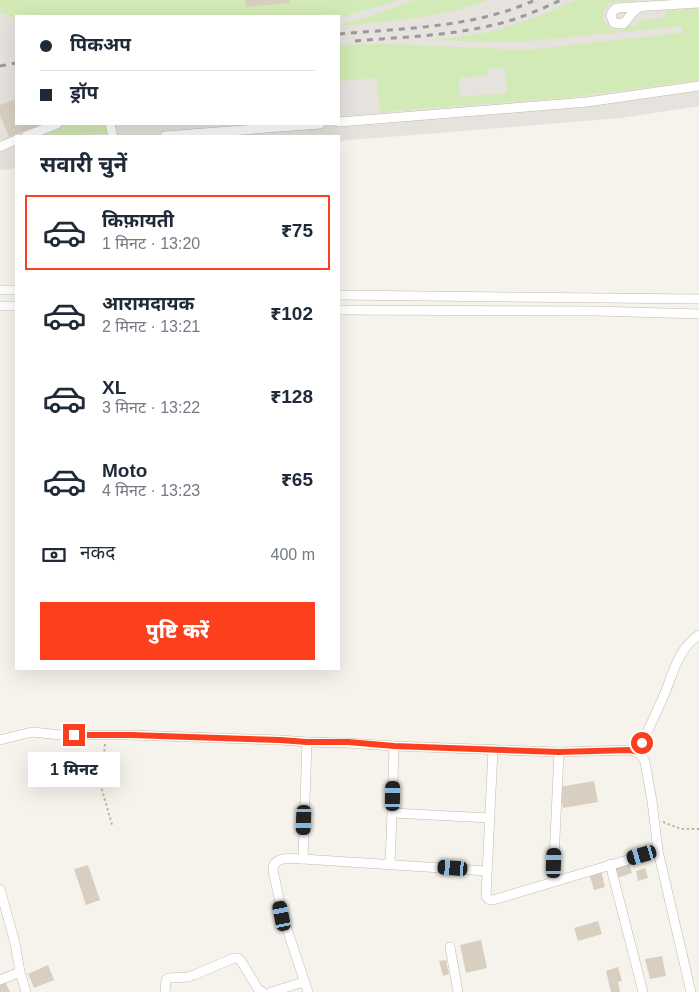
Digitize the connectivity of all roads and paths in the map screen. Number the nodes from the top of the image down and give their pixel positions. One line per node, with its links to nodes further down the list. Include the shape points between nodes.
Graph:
1 (699, 2): 2 (street)
2 (640, 7)
3 (699, 86): 4 (street, via 587,102)
4 (340, 122)
5 (54, 125): 7 (street)
6 (307, 125): 8 (street)
7 (29, 135)
8 (178, 135)
9 (15, 140): 10 (street)
10 (0, 148): 11 (street)
11 (15, 148)
12 (0, 290): 13 (street)
13 (15, 290)
14 (340, 294): 15 (street)
15 (699, 299)
16 (0, 306): 17 (street)
17 (15, 306)
18 (340, 310): 19 (street)
19 (699, 314)
20 (699, 635): 27 (street, via 688,643 683,652)
21 (106, 735): 22 (street, via 32,732); 23 (street); 31 (path, via 101,786)
22 (0, 740)
23 (307, 742): 24 (street); 34 (street)
24 (394, 746): 25 (street); 28 (street)
25 (493, 749): 26 (street); 29 (street)
26 (559, 752): 27 (street); 38 (street)
27 (638, 752): 30 (street, via 645,762)
28 (392, 813): 29 (street); 35 (street)
29 (490, 818): 37 (street)
30 (654, 818): 32 (path, via 681,829); 33 (street)
31 (112, 825)
32 (699, 829)
33 (658, 851): 36 (street); 51 (street)
34 (303, 859): 35 (street); 43 (street, via 279,859 273,865 282,916)
35 (390, 864): 37 (street)
36 (610, 864): 38 (street); 50 (street)
37 (487, 871): 38 (street, via 486,896 490,900)
38 (553, 881)
39 (0, 889): 41 (street)
40 (450, 947): 49 (street)
41 (20, 972): 42 (street); 44 (street)
42 (0, 980)
43 (304, 982): 47 (street); 48 (street)
44 (26, 992)
45 (165, 992): 46 (street, via 168,978 188,977 238,958)
46 (263, 992)
47 (271, 992)
48 (308, 992)
49 (458, 992)
50 (642, 992)
51 (691, 992)

